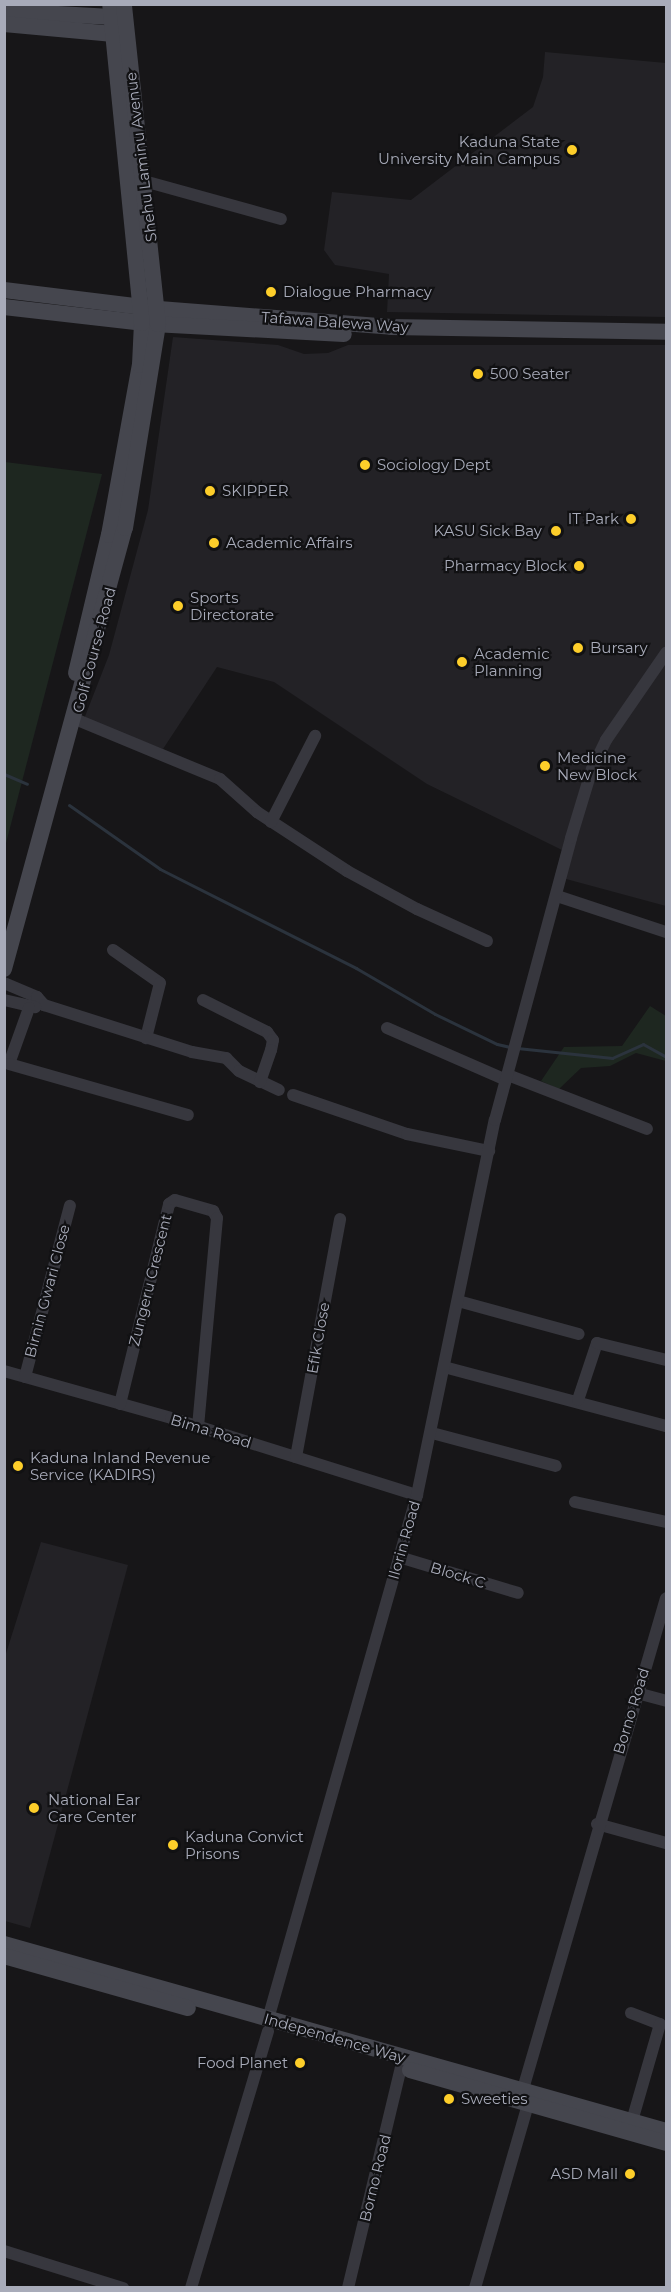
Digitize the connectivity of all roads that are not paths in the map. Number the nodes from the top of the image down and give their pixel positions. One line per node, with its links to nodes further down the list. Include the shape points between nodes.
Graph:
1 (115, 9): 2 (main road); 4 (main road, Shehu Laminu Avenue); 5 (main road, Shehu Laminu Avenue)
2 (4, 11)
3 (4, 24): 4 (main road)
4 (114, 34): 8 (main road, Shehu Laminu Avenue)
5 (144, 181): 6 (street); 10 (main road, Shehu Laminu Avenue)
6 (281, 219)
7 (4, 290): 8 (main road)
8 (140, 305): 10 (main road, Shehu Laminu Avenue)
9 (4, 307): 10 (main road, Tafawa Balewa Way)
10 (153, 318): 11 (main road, Tafawa Balewa Way); 12 (main road, Tafawa Balewa Way, via 394,337); 13 (main road, Golf Course Road)
11 (666, 332)
12 (666, 340)
13 (95, 625): 15 (main road, Golf Course Road); 19 (main road, Golf Course Road)
14 (666, 653): 18 (street, Ilorin Road, via 606,740 592,770)
15 (75, 719): 17 (street, via 220,779); 23 (main road, Golf Course Road)
16 (315, 736): 17 (street)
17 (271, 822): 21 (street, via 347,871)
18 (557, 896): 20 (street); 31 (street, Ilorin Road)
19 (4, 928)
20 (666, 932)
21 (488, 941)
22 (113, 950): 30 (street, via 160,983)
23 (4, 969)
24 (4, 983): 27 (street, via 38,997)
25 (4, 1000): 28 (street)
26 (203, 1000): 32 (street, via 267,1032 273,1040)
27 (44, 1005): 28 (street); 30 (street)
28 (29, 1008): 35 (street, via 9,1064)
29 (387, 1028): 31 (street)
30 (146, 1038): 32 (street, via 226,1058 239,1071)
31 (507, 1077): 36 (street); 37 (street, Ilorin Road)
32 (260, 1082): 33 (street)
33 (279, 1090)
34 (293, 1095): 37 (street, via 407,1134)
35 (188, 1115)
36 (647, 1129)
37 (489, 1151): 40 (street, Ilorin Road)
38 (70, 1206): 45 (street, Birnin Gwari Close)
39 (340, 1219): 51 (street, Efik Close)
40 (458, 1301): 41 (street); 43 (street, Ilorin Road)
41 (579, 1334)
42 (666, 1360): 46 (street, via 597,1343)
43 (444, 1367): 46 (street); 50 (street, Ilorin Road)
44 (4, 1371): 45 (street, Bima Road)
45 (25, 1377): 47 (street, Bima Road)
46 (578, 1400): 48 (street)
47 (120, 1404): 49 (street, Bima Road); 49 (street, Zungeru Crescent, via 169,1204 175,1200 213,1211 217,1218)
48 (666, 1426)
49 (198, 1427): 51 (street, Bima Road)
50 (432, 1433): 52 (street); 53 (street, Ilorin Road)
51 (296, 1457): 53 (street, Bima Road)
52 (556, 1466)
53 (417, 1495): 56 (street, Ilorin Road)
54 (575, 1502): 55 (street)
55 (666, 1522)
56 (399, 1557): 57 (street, Block C); 65 (street, Ilorin Road)
57 (518, 1593)
58 (666, 1598): 59 (street, Borno Road)
59 (637, 1693): 60 (street); 61 (street, Borno Road)
60 (666, 1701)
61 (597, 1824): 62 (street); 67 (street, Borno Road)
62 (666, 1843)
63 (5, 1954): 65 (main road, Independence Way)
64 (631, 2013): 68 (street, via 660,2024)
65 (268, 2025): 66 (main road, Independence Way); 67 (main road, Independence Way); 73 (street, Ilorin Road)
66 (401, 2068): 67 (main road, Independence Way); 74 (street, Borno Road)
67 (525, 2097): 68 (main road, Independence Way); 70 (main road, Independence Way); 75 (street, Borno Road)
68 (632, 2121): 69 (main road, Independence Way)
69 (666, 2131)
70 (666, 2143)
71 (4, 2251): 72 (street)
72 (123, 2288)
73 (191, 2288)
74 (348, 2288)
75 (475, 2288)

